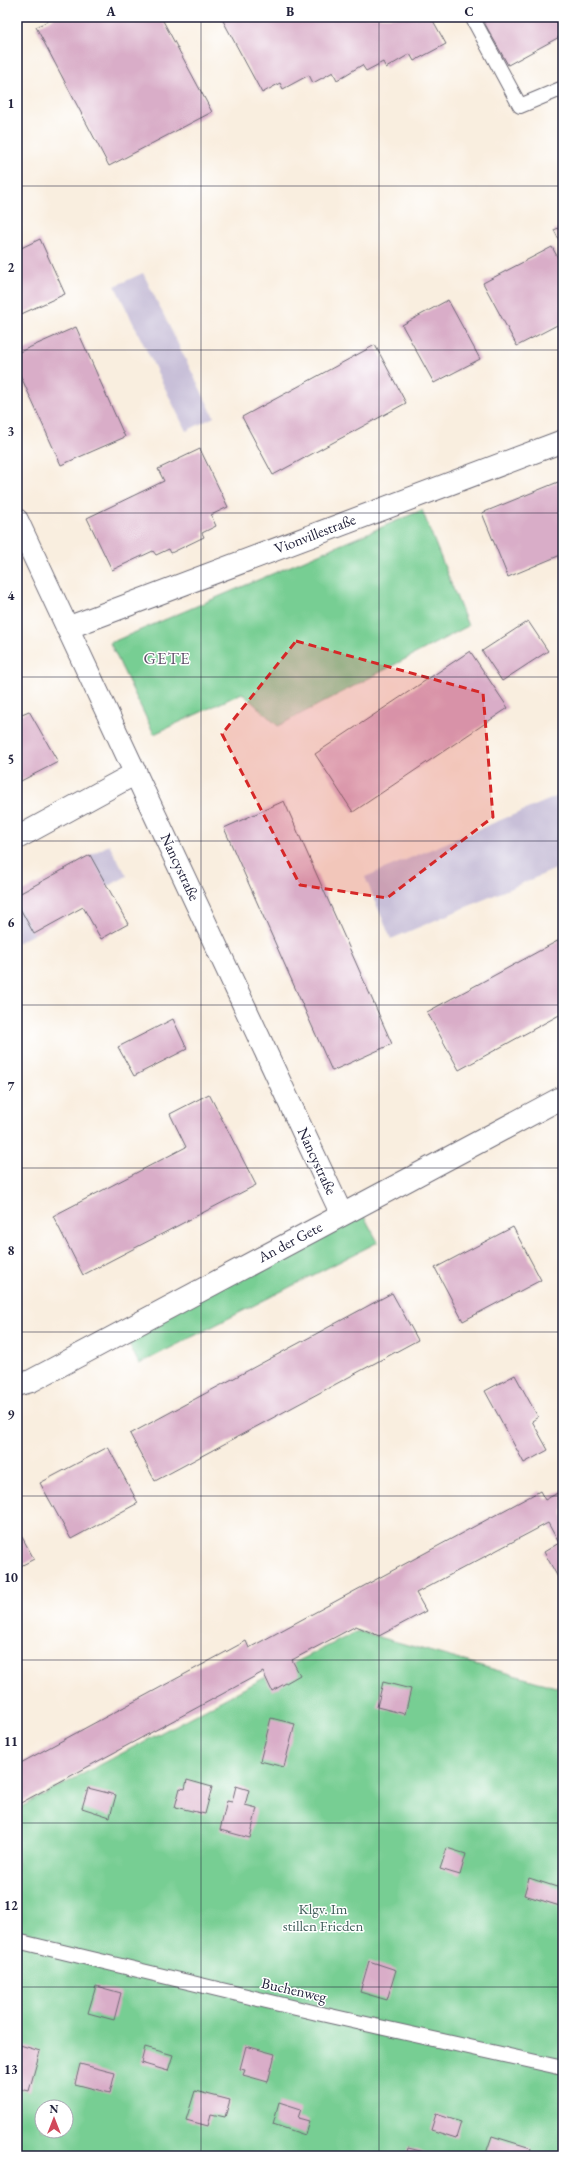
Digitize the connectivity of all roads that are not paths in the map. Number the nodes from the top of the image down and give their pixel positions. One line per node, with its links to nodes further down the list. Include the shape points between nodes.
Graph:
1 (472, 17): 2 (lane, via 520,106)
2 (563, 88)
3 (563, 441): 5 (street, Vionvillestraße)
4 (17, 520): 5 (street, Nancystraße)
5 (67, 628): 6 (street, Nancystraße)
6 (136, 774): 7 (street); 9 (street, Nancystraße)
7 (17, 838)
8 (563, 1097): 9 (street, An der Gete)
9 (342, 1215): 10 (street, An der Gete, via 31,1381)
10 (17, 1385)
11 (17, 1941): 12 (lane, Buchenweg, via 317,2013)
12 (563, 2068)

